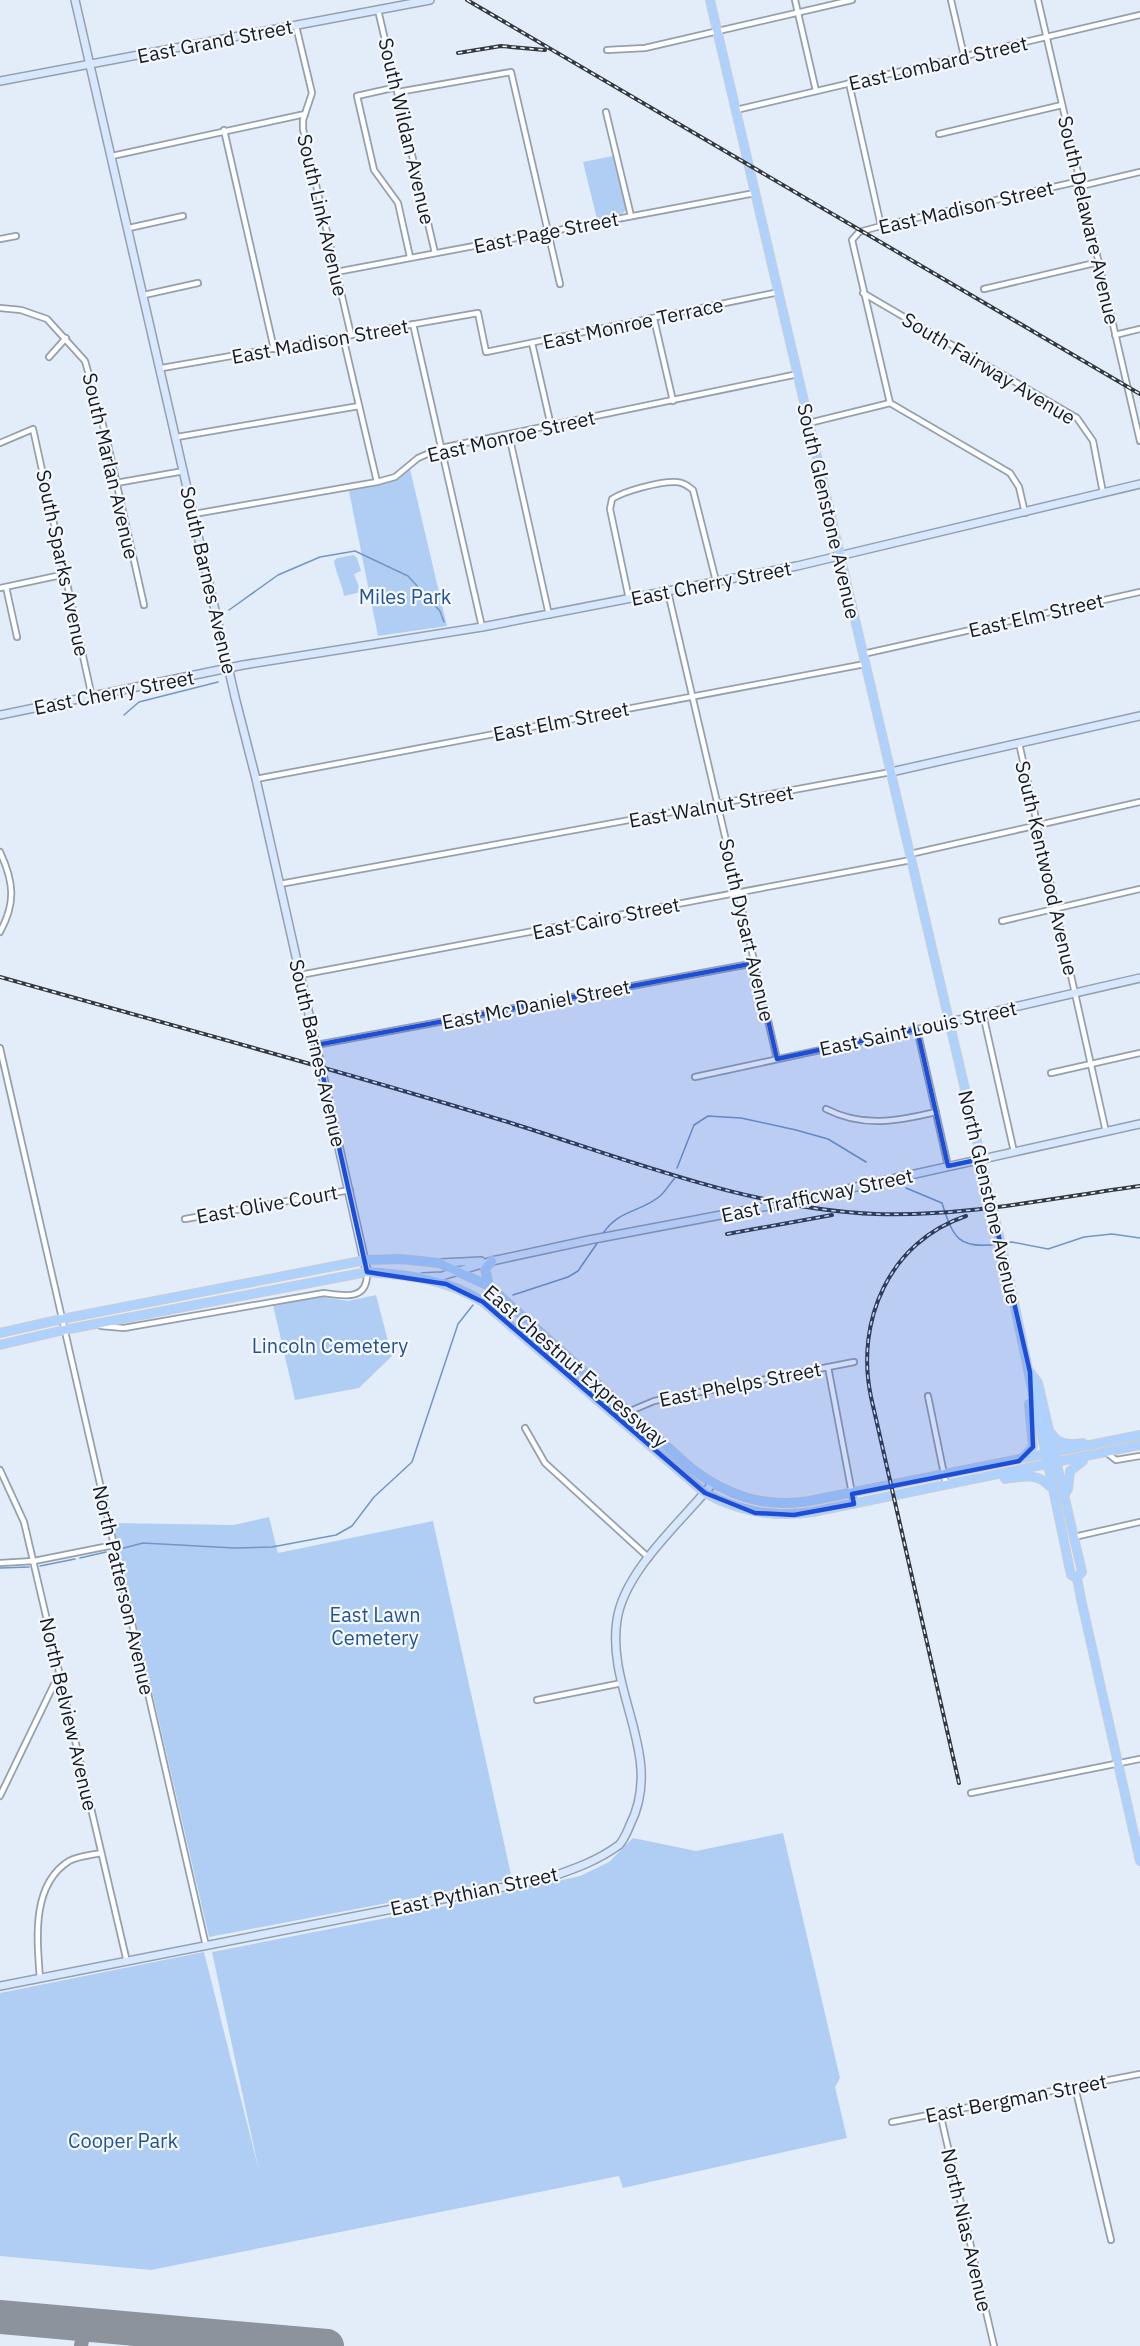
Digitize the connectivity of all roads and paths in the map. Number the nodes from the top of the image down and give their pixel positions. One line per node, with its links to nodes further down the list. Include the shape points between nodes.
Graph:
1 (75, 0): 16 (street, South Barnes Avenue)
2 (430, 0): 8 (street, East Grand Street)
3 (710, 0): 12 (main road, South Glenstone Avenue)
4 (795, 0): 9 (street)
5 (852, 0): 9 (street)
6 (951, 0): 15 (street)
7 (1038, 0): 13 (street, South Delaware Avenue)
8 (378, 10): 11 (street, East Grand Street); 19 (street, South Wildan Avenue)
9 (798, 13): 12 (street); 20 (street)
10 (1140, 15): 13 (street, East Lombard Street)
11 (296, 26): 16 (street, East Grand Street); 24 (street, South Link Avenue, via 312,93)
12 (718, 32): 14 (street, via 645,48); 22 (main road, South Glenstone Avenue)
13 (1047, 37): 15 (street, East Lombard Street); 21 (street, South Delaware Avenue)
14 (607, 50)
15 (964, 56): 18 (street, East Lombard Street)
16 (90, 64): 17 (street, East Grand Street); 27 (street, South Barnes Avenue)
17 (0, 81)
18 (849, 83): 20 (street, East Lombard Street); 33 (street)
19 (398, 90): 35 (street, via 511,72); 38 (street, South Wildan Avenue); 39 (street, via 357,96 374,170 398,203)
20 (816, 91): 22 (street, East Lombard Street)
21 (1062, 105): 26 (street); 29 (street, South Delaware Avenue)
22 (736, 110): 30 (main road, South Glenstone Avenue)
23 (606, 112): 32 (street)
24 (304, 114): 25 (street); 41 (street, South Link Avenue, via 303,129)
25 (224, 130): 27 (street); 57 (street)
26 (939, 134)
27 (112, 156): 34 (street, South Barnes Avenue)
28 (1140, 172): 29 (street, East Madison Street)
29 (1080, 183): 33 (street, East Madison Street); 40 (street, South Delaware Avenue)
30 (755, 193): 32 (street, East Page Street); 45 (main road, South Glenstone Avenue)
31 (183, 216): 34 (street)
32 (631, 216): 35 (street, East Page Street)
33 (881, 226): 46 (street, East Madison Street, via 855,236 852,246)
34 (129, 228): 47 (street, South Barnes Avenue)
35 (548, 232): 38 (street, East Page Street); 43 (street)
36 (16, 236): 37 (street)
37 (0, 239)
38 (435, 253): 39 (street, East Page Street)
39 (410, 257): 41 (street, East Page Street)
40 (1099, 262): 44 (street); 52 (street, South Delaware Avenue)
41 (336, 272): 53 (street, South Link Avenue)
42 (198, 283): 47 (street)
43 (560, 284)
44 (984, 288)
45 (779, 292): 49 (street, East Monroe Terrace); 61 (main road, South Glenstone Avenue)
46 (863, 293): 63 (street); 76 (street, South Fairway Avenue, via 1077,418 1093,441)
47 (144, 295): 60 (street, South Barnes Avenue)
48 (0, 308): 55 (street, South Marlan Avenue, via 46,319)
49 (654, 319): 56 (street, East Monroe Terrace); 62 (street)
50 (413, 324): 53 (street, East Madison Street); 58 (street, East Madison Street, via 478,313); 71 (street)
51 (1140, 329): 52 (street)
52 (1115, 334): 69 (street, South Delaware Avenue)
53 (351, 335): 54 (street, East Madison Street)
54 (343, 337): 57 (street, East Madison Street); 64 (street)
55 (66, 338): 59 (street); 74 (street, South Marlan Avenue, via 90,373)
56 (532, 343): 58 (street, East Monroe Terrace); 66 (street)
57 (274, 349): 60 (street, East Madison Street)
58 (486, 352)
59 (49, 357)
60 (162, 368): 68 (street, South Barnes Avenue)
61 (798, 374): 62 (street, East Monroe Street); 65 (main road, South Glenstone Avenue)
62 (673, 401): 66 (street, East Monroe Street)
63 (890, 403): 65 (street); 77 (street, via 1010,473 1019,487)
64 (359, 406): 68 (street); 73 (street)
65 (809, 423): 79 (main road, South Glenstone Avenue)
66 (551, 426): 67 (street, East Monroe Street)
67 (509, 435): 71 (street, East Monroe Street); 87 (street)
68 (177, 437): 72 (street, South Barnes Avenue)
69 (1140, 441)
70 (0, 443): 80 (street, South Sparks Avenue, via 33,429)
71 (441, 448): 73 (street, East Monroe Street, via 418,458 395,477); 88 (street)
72 (184, 471): 74 (street); 78 (street, South Barnes Avenue)
73 (377, 482): 78 (street, East Monroe Street)
74 (116, 483): 86 (street, South Marlan Avenue)
75 (1140, 484): 76 (street, East Cherry Street)
76 (1103, 493): 77 (street, East Cherry Street)
77 (1025, 513): 79 (street, East Cherry Street)
78 (194, 514): 92 (street, South Barnes Avenue)
79 (840, 557): 81 (street, East Cherry Street); 90 (main road, South Glenstone Avenue)
80 (66, 574): 82 (street); 94 (street, South Sparks Avenue)
81 (716, 581): 83 (street, East Cherry Street); 85 (street, via 693,490 675,482 612,499 610,509)
82 (3, 588): 89 (street)
83 (668, 592): 85 (street, East Cherry Street); 93 (street, South Dysart Avenue)
84 (1140, 592): 90 (street, East Elm Street)
85 (629, 599): 87 (street, East Cherry Street)
86 (144, 604)
87 (549, 615): 88 (street, East Cherry Street)
88 (482, 627): 92 (street, East Cherry Street, via 245,670)
89 (17, 638)
90 (863, 654): 91 (main road, South Glenstone Avenue)
91 (865, 664): 93 (street, East Elm Street); 98 (main road, South Glenstone Avenue)
92 (229, 669): 94 (street, East Cherry Street); 99 (street, South Barnes Avenue)
93 (693, 696): 99 (street, East Elm Street); 101 (street, South Dysart Avenue)
94 (92, 697): 95 (street, East Cherry Street)
95 (0, 715)
96 (1140, 716): 97 (street, East Walnut Street)
97 (1019, 743): 98 (street, East Walnut Street); 102 (street, South Kentwood Avenue)
98 (891, 772): 101 (street, East Walnut Street); 104 (main road, South Glenstone Avenue)
99 (256, 779): 105 (street, South Barnes Avenue)
100 (1140, 802): 102 (street, East Cairo Street)
101 (718, 804): 105 (street, East Walnut Street); 107 (street, South Dysart Avenue)
102 (1037, 825): 104 (street, East Cairo Street); 108 (street, South Kentwood Avenue)
103 (0, 852): 110 (street, via 9,870 13,901)
104 (911, 857): 107 (street, East Cairo Street); 116 (main road, South Glenstone Avenue)
105 (280, 884): 112 (street, South Barnes Avenue)
106 (1140, 889): 108 (street)
107 (739, 893): 111 (street, South Dysart Avenue); 112 (street, East Cairo Street)
108 (1056, 908): 109 (street); 114 (street, South Kentwood Avenue)
109 (1002, 921)
110 (0, 932)
111 (755, 963): 118 (street, East Mc Daniel Street); 121 (street, South Dysart Avenue)
112 (300, 975): 118 (street, South Barnes Avenue)
113 (1140, 978): 114 (street, East Saint Louis Street)
114 (1075, 993): 115 (street, East Saint Louis Street); 122 (street, South Kentwood Avenue)
115 (983, 1014): 116 (street, East Saint Louis Street); 129 (street)
116 (950, 1022): 117 (street, East Saint Louis Street); 147 (main road, North Glenstone Avenue, bridge)
117 (917, 1029): 121 (street, East Saint Louis Street); 126 (street)
118 (316, 1044): 131 (street, South Barnes Avenue)
119 (0, 1048): 140 (street, North Patterson Avenue)
120 (1140, 1053): 122 (street)
121 (777, 1059): 124 (street, East Saint Louis Street)
122 (1091, 1064): 123 (street); 128 (street, South Kentwood Avenue)
123 (1051, 1073)
124 (695, 1077)
125 (826, 1109): 126 (street, via 843,1117 880,1123)
126 (936, 1112): 130 (street)
127 (1140, 1124): 128 (street, East Trafficway Street)
128 (1106, 1132): 129 (street, East Trafficway Street)
129 (1014, 1152): 130 (street, East Trafficway Street)
130 (948, 1166): 134 (street, East Trafficway Street)
131 (350, 1190): 132 (street, East Olive Court); 133 (street, South Barnes Avenue)
132 (185, 1219)
133 (366, 1260): 135 (main road, East Chestnut Expressway); 136 (street, South Barnes Avenue); 140 (main road, East Chestnut Expressway)
134 (492, 1261): 135 (street, East Trafficway Street); 137 (street, East Trafficway Street); 139 (main road, via 485,1269)
135 (439, 1263): 137 (main road, East Chestnut Expressway)
136 (367, 1272): 138 (main road, East Chestnut Expressway); 141 (main road, East Chestnut Expressway); 141 (street, via 368,1283 354,1295 324,1293 124,1328)
137 (457, 1272): 138 (street, East Trafficway Street); 139 (main road, East Chestnut Expressway)
138 (423, 1277): 168 (main road, East Chestnut Expressway, via 469,1293 501,1316)
139 (489, 1286): 150 (main road, East Chestnut Expressway)
140 (62, 1319): 142 (street, North Patterson Avenue); 143 (main road, East Chestnut Expressway)
141 (92, 1325): 142 (main road, East Chestnut Expressway)
142 (64, 1330): 144 (main road, East Chestnut Expressway); 174 (street, North Patterson Avenue)
143 (0, 1333)
144 (0, 1345)
145 (854, 1362): 146 (street, East Phelps Street)
146 (828, 1367): 150 (street, East Phelps Street, via 654,1401); 169 (street)
147 (1030, 1372): 148 (main road, North Glenstone Avenue); 152 (main road, North Glenstone Avenue, via 1038,1383)
148 (1030, 1386): 158 (main road, North Glenstone Avenue); 160 (main road, via 1034,1447)
149 (928, 1396): 164 (street)
150 (628, 1412): 165 (main road, East Chestnut Expressway)
151 (525, 1428): 175 (street, via 545,1463)
152 (1049, 1428): 153 (main road, via 1056,1440 1070,1444); 155 (main road, North Glenstone Avenue)
153 (1140, 1433): 155 (main road, East Chestnut Expressway)
154 (1140, 1446): 156 (main road, East Chestnut Expressway)
155 (1055, 1453): 158 (main road, East Chestnut Expressway); 161 (main road, North Glenstone Avenue)
156 (1107, 1453): 157 (main road, East Chestnut Expressway); 159 (street, via 1116,1460)
157 (1095, 1455): 161 (main road, East Chestnut Expressway); 170 (main road, via 1073,1466)
158 (1045, 1456): 160 (main road, East Chestnut Expressway); 162 (main road, North Glenstone Avenue)
159 (1140, 1456)
160 (1019, 1461): 164 (main road, East Chestnut Expressway)
161 (1057, 1464): 162 (main road, East Chestnut Expressway); 170 (main road, North Glenstone Avenue)
162 (1046, 1466): 166 (main road, East Chestnut Expressway); 167 (main road, North Glenstone Avenue)
163 (0, 1470): 176 (street, North Belview Avenue, via 19,1509)
164 (945, 1475): 166 (street); 169 (main road, East Chestnut Expressway)
165 (712, 1484): 168 (street, East Pythian Street); 169 (main road, East Chestnut Expressway, via 748,1499 777,1504)
166 (947, 1486): 167 (main road, via 1028,1476 1045,1480); 171 (main road, East Chestnut Expressway)
167 (1052, 1491): 178 (main road, North Glenstone Avenue, via 1071,1575)
168 (705, 1493): 171 (main road, East Chestnut Expressway, via 742,1509 771,1515); 175 (street, East Pythian Street)
169 (852, 1494): 171 (street)
170 (1064, 1495): 173 (main road, North Glenstone Avenue)
171 (855, 1504)
172 (1140, 1522): 173 (street)
173 (1074, 1537): 178 (main road, North Glenstone Avenue, via 1082,1572)
174 (114, 1545): 176 (street); 188 (street, North Patterson Avenue)
175 (649, 1558): 180 (street, East Pythian Street, via 632,1577 616,1621)
176 (34, 1562): 177 (street); 179 (street, North Belview Avenue)
177 (0, 1563)
178 (1077, 1578): 183 (main road, North Glenstone Avenue)
179 (59, 1674): 185 (street); 186 (street, North Belview Avenue)
180 (622, 1683): 181 (street); 188 (street, East Pythian Street, via 644,1785 638,1811 621,1843 594,1862 545,1879)
181 (537, 1700)
182 (1140, 1759): 183 (street)
183 (1118, 1764): 184 (street); 187 (main road, North Glenstone Avenue)
184 (971, 1793)
185 (0, 1796)
186 (101, 1853): 189 (street, North Belview Avenue); 190 (street, via 72,1859 46,1887 38,1932)
187 (1140, 1861)
188 (206, 1946): 189 (street, East Pythian Street)
189 (127, 1962): 190 (street, East Pythian Street)
190 (40, 1978): 191 (street, East Pythian Street)
191 (0, 1986)
192 (1140, 2074): 193 (street, East Bergman Street)
193 (1075, 2087): 194 (street, East Bergman Street); 196 (street)
194 (940, 2113): 195 (street, East Bergman Street); 197 (street, North Nias Avenue)
195 (892, 2122)
196 (1111, 2240)
197 (994, 2346)

